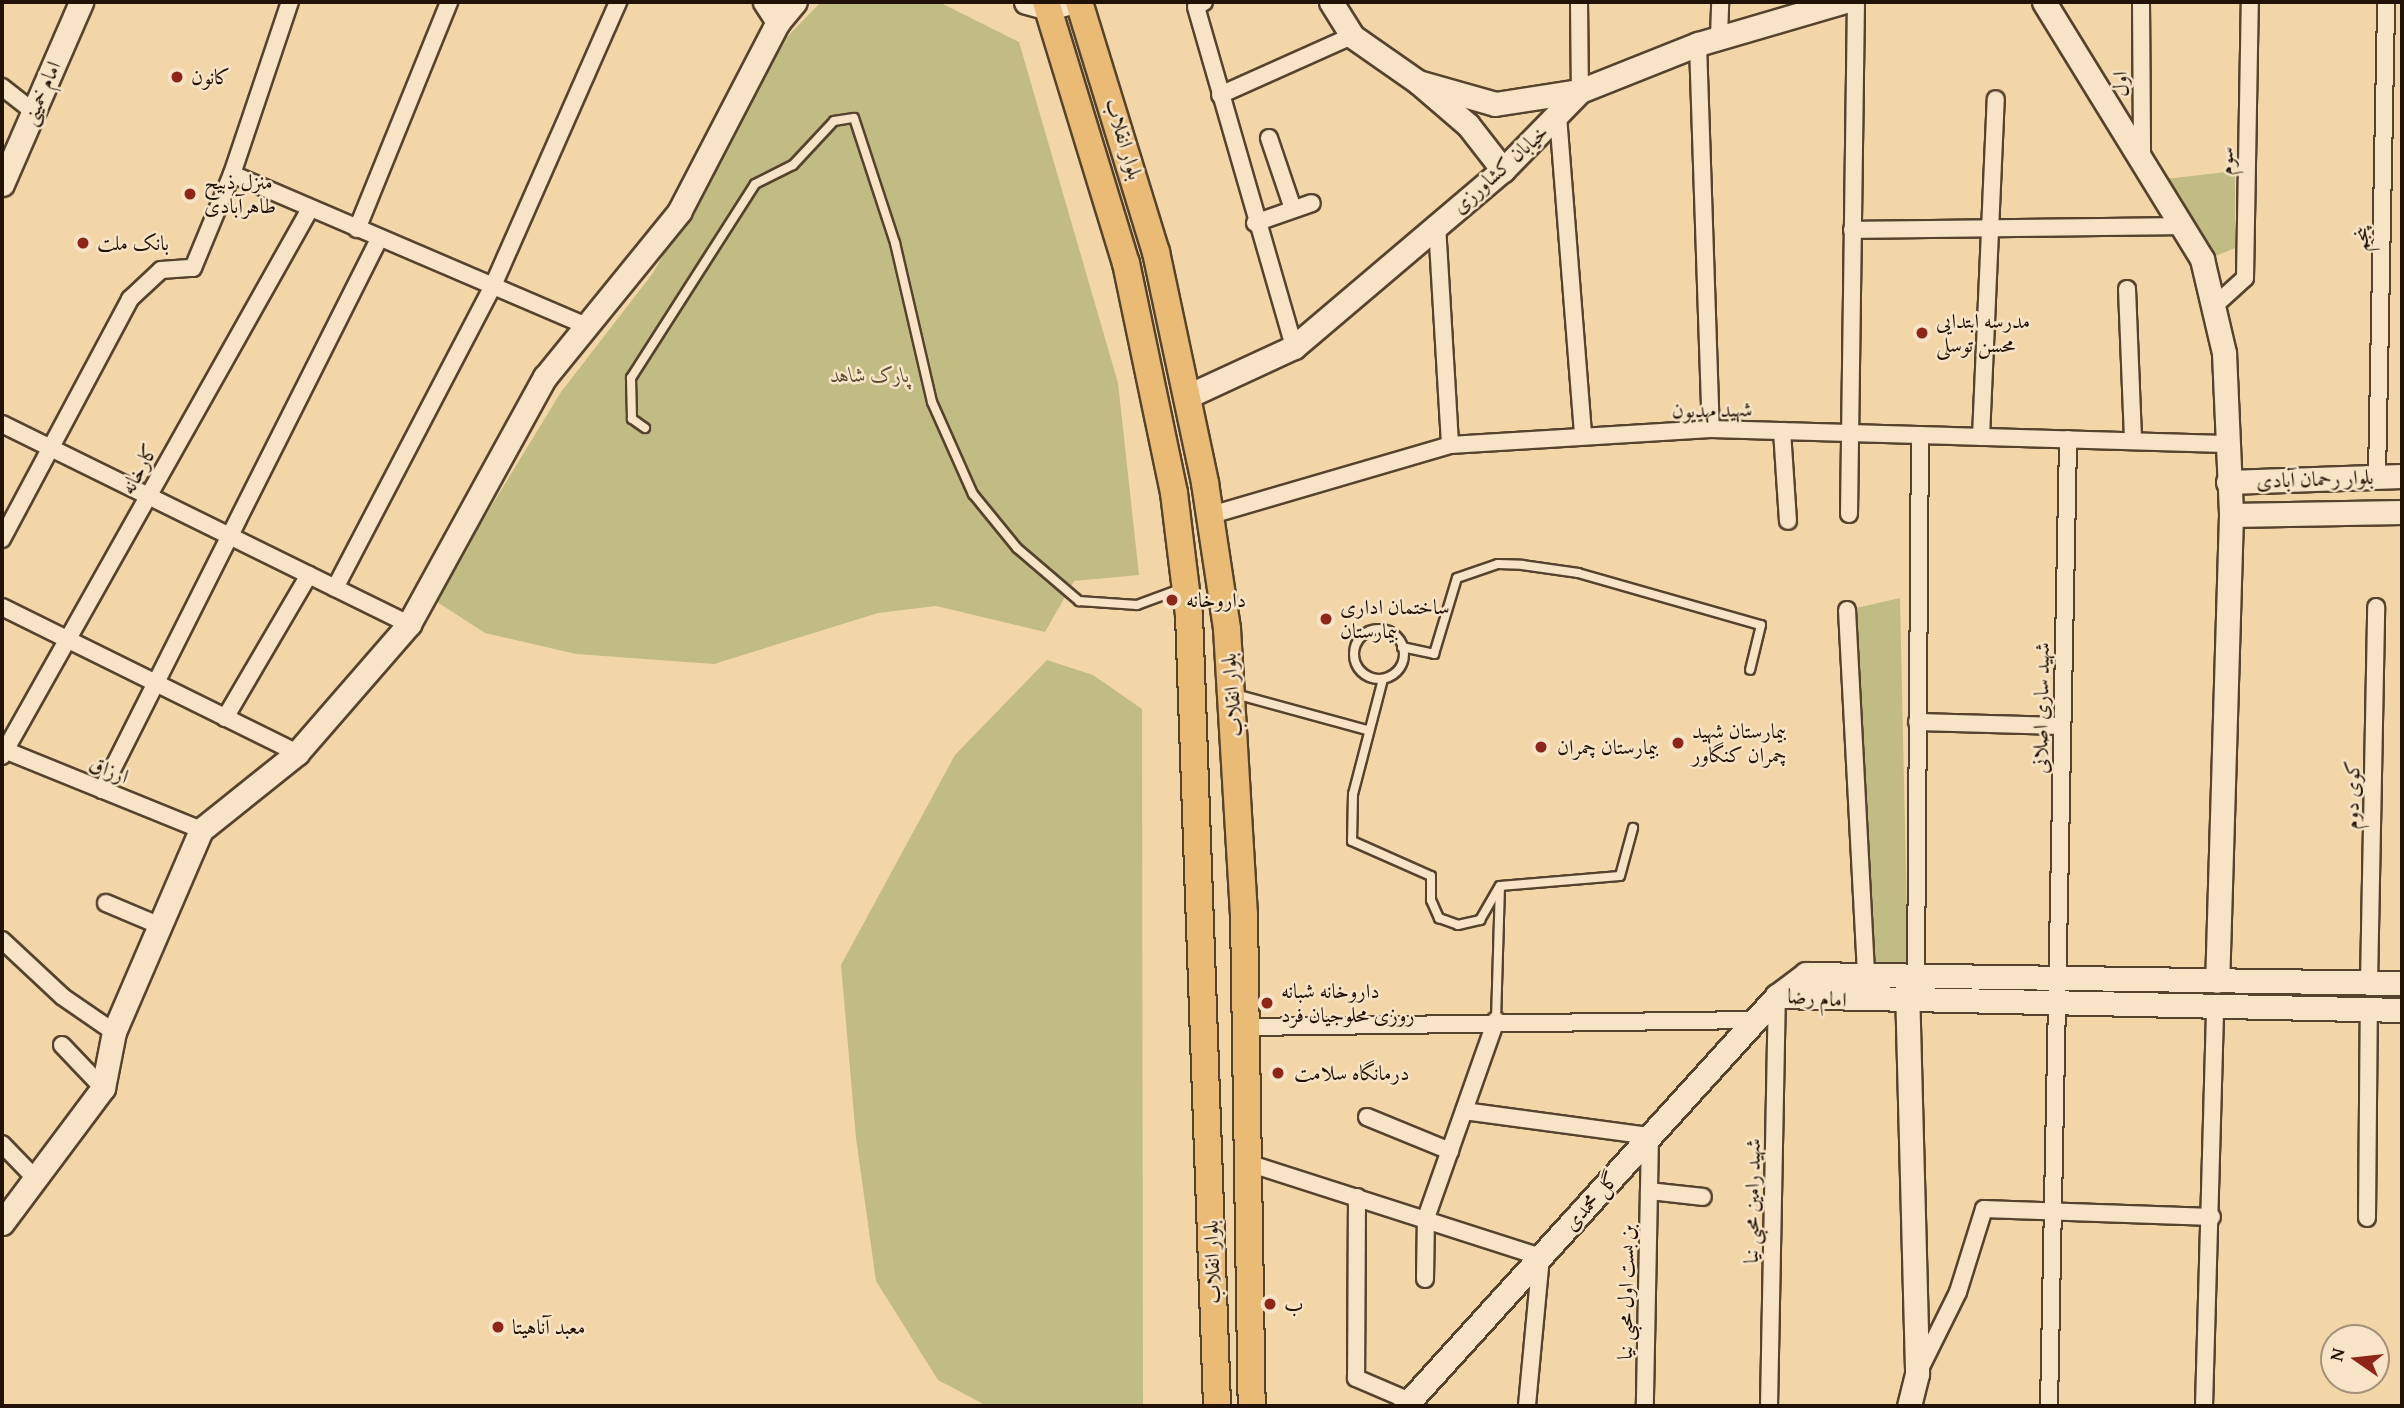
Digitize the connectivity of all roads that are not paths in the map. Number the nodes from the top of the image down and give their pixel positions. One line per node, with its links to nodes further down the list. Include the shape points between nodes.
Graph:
1 (81, 2): 28 (street, امام خمینی)
2 (290, 2): 33 (street)
3 (449, 2): 41 (street)
4 (618, 2): 45 (street)
5 (765, 2): 19 (street)
6 (795, 2): 19 (street)
7 (1079, 2): 50 (main road, بلوار انقلاب, via 1133,165)
8 (1205, 2): 26 (street, via 1196,7)
9 (1331, 2): 20 (street)
10 (1579, 2): 25 (street)
11 (1720, 2): 21 (street)
12 (1842, 2): 21 (street, خیابان کشاورزی)
13 (1856, 2): 43 (street)
14 (2045, 2): 31 (street)
15 (2141, 2): 31 (street, اول)
16 (2250, 2): 47 (street, سوم, via 2245,278)
17 (2386, 2): 64 (street, پنجم)
18 (1048, 3): 76 (main road, بلوار انقلاب, via 1126,263 1157,404)
19 (778, 22): 48 (street, via 678,212)
20 (1352, 36): 23 (street); 26 (street)
21 (1720, 37): 22 (street, خیابان کشاورزی)
22 (1698, 44): 25 (street, خیابان کشاورزی); 53 (street)
23 (1418, 82): 25 (street, via 1495,104); 32 (street, via 1468,125)
24 (2, 87): 28 (street)
25 (1580, 92): 29 (street, خیابان کشاورزی)
26 (1220, 95): 38 (street)
27 (1996, 99): 42 (street)
28 (33, 111): 34 (street, امام خمینی)
29 (1559, 116): 32 (street, خیابان کشاورزی); 57 (street)
30 (1269, 138): 37 (street)
31 (2141, 166): 40 (street)
32 (1503, 170): 39 (street, خیابان کشاورزی)
33 (232, 174): 36 (street); 63 (street, via 193,268 161,270 130,299)
34 (2, 184)
35 (1312, 202): 37 (street)
36 (310, 209): 41 (street); 67 (street, کارخانه)
37 (1293, 209): 38 (street)
38 (1255, 223): 49 (street)
39 (1437, 225): 49 (street, خیابان کشاورزی); 62 (street)
40 (2181, 226): 42 (street); 47 (street, via 2202,259)
41 (357, 229): 44 (street)
42 (1994, 229): 43 (street); 58 (street)
43 (1852, 230): 55 (street)
44 (379, 239): 45 (street); 73 (street)
45 (492, 288): 48 (street); 77 (street)
46 (2127, 289): 60 (street)
47 (2213, 307): 61 (street, via 2224,353)
48 (582, 324): 81 (street, via 500,451)
49 (1294, 347): 50 (street, خیابان کشاورزی)
50 (1188, 396): 70 (main road, بلوار انقلاب)
51 (2, 424): 63 (street)
52 (645, 428): 76 (lane, via 632,419 631,378 755,184 793,164 834,121 854,118 895,243 932,402 973,494 1017,548 1079,601 1137,605)
53 (1711, 429): 54 (street, شهید مهدیون); 57 (street, شهید مهدیون)
54 (1782, 431): 55 (street, شهید مهدیون); 72 (street)
55 (1849, 433): 56 (street, شهید مهدیون); 69 (street)
56 (1920, 435): 58 (street, شهید مهدیون); 89 (street)
57 (1583, 436): 62 (street, شهید مهدیون)
58 (1981, 437): 59 (street, شهید مهدیون)
59 (2068, 439): 60 (street, شهید مهدیون); 90 (street, شهید ساری اصلانی)
60 (2133, 441): 61 (street, شهید مهدیون)
61 (2225, 444): 66 (street)
62 (1450, 445): 70 (street, شهید مهدیون)
63 (53, 449): 67 (street); 74 (street)
64 (2377, 476): 65 (street, بلوار رحمان آبادی); 66 (street, بلوار رحمان آبادی)
65 (2402, 476)
66 (2228, 482): 71 (street)
67 (148, 496): 73 (street); 82 (street, کارخانه)
68 (2402, 512): 71 (street, بلوار رحمان آبادی)
69 (1849, 514)
70 (1211, 515): 87 (main road, بلوار انقلاب)
71 (2231, 515): 104 (street)
72 (1788, 521)
73 (229, 536): 75 (street); 86 (street)
74 (2, 539)
75 (309, 575): 77 (street); 88 (street)
76 (1186, 587): 138 (main road, بلوار انقلاب)
77 (335, 588): 81 (street)
78 (2, 607): 82 (street)
79 (2376, 607): 105 (street, کوی دوم)
80 (1847, 610): 101 (street)
81 (410, 624): 93 (street)
82 (67, 640): 86 (street); 92 (street, کارخانه)
83 (1402, 646): 84 (lane, via 1434,654 1457,578 1498,564 1522,565 1578,573 1760,625); 85 (lane, via 1397,671); 85 (lane, via 1384,630 1368,632 1356,643 1361,672)
84 (1750, 670)
85 (1383, 679): 91 (lane)
86 (155, 683): 88 (street); 94 (street)
87 (1232, 694): 91 (lane); 115 (main road, بلوار انقلاب)
88 (225, 718): 93 (street)
89 (1917, 722): 90 (street); 102 (street)
90 (2062, 726): 103 (street, شهید ساری اصلانی)
91 (1367, 730): 97 (lane, via 1353,794 1352,841 1431,876 1431,900 1439,918 1458,925 1480,920)
92 (3, 752): 94 (street, ارزاق)
93 (297, 754): 96 (street)
94 (102, 790): 96 (street, ارزاق)
95 (1633, 828): 97 (lane, via 1619,876)
96 (201, 830): 99 (street)
97 (1500, 886): 113 (lane)
98 (106, 903): 99 (street)
99 (158, 925): 116 (street)
100 (2, 940): 116 (street, via 63,997)
101 (1866, 975): 102 (street, امام رضا); 107 (street, امام رضا, via 1806,974)
102 (1912, 976): 103 (street, امام رضا); 108 (street)
103 (2057, 978): 104 (street, امام رضا); 109 (street, شهید ساری اصلانی)
104 (2217, 981): 105 (street, امام رضا)
105 (2369, 983): 106 (street, امام رضا)
106 (2402, 983)
107 (1777, 996): 108 (street, امام رضا); 114 (street, گل محمدی); 142 (street, شهید رامین محبی نیا)
108 (1907, 1001): 109 (street, امام رضا); 136 (street)
109 (2057, 1004): 110 (street, امام رضا); 129 (street, شهید ساری اصلانی)
110 (2215, 1006): 111 (street, امام رضا); 130 (street)
111 (2369, 1009): 112 (street, امام رضا); 132 (street)
112 (2402, 1010)
113 (1496, 1020): 114 (street); 115 (street); 119 (street)
114 (1755, 1020): 121 (street, گل محمدی)
115 (1246, 1027): 124 (main road, بلوار انقلاب)
116 (114, 1032): 118 (street)
117 (62, 1045): 118 (street)
118 (103, 1088): 125 (street)
119 (1464, 1111): 121 (street); 123 (street)
120 (1367, 1117): 123 (street)
121 (1650, 1136): 126 (street, بن بست اول محبی نیا); 134 (street, گل محمدی)
122 (2, 1144): 125 (street)
123 (1450, 1152): 131 (street)
124 (1248, 1163): 127 (street); 139 (main road, بلوار انقلاب)
125 (35, 1178): 133 (street)
126 (1649, 1191): 128 (street); 141 (street, بن بست اول محبی نیا)
127 (1357, 1197): 131 (street); 137 (street, via 1356,1378)
128 (1703, 1197)
129 (2053, 1211): 130 (street); 136 (street, via 1984,1209 1958,1292); 144 (street, شهید ساری اصلانی)
130 (2212, 1217): 145 (street)
131 (1426, 1218): 134 (street); 135 (street)
132 (2367, 1218)
133 (2, 1223)
134 (1541, 1257): 137 (street, گل محمدی); 140 (street)
135 (1425, 1279)
136 (1917, 1374): 143 (street)
137 (1408, 1404)
138 (1217, 1406)
139 (1252, 1406)
140 (1527, 1406)
141 (1646, 1406)
142 (1769, 1406)
143 (1909, 1406)
144 (2049, 1406)
145 (2204, 1406)

